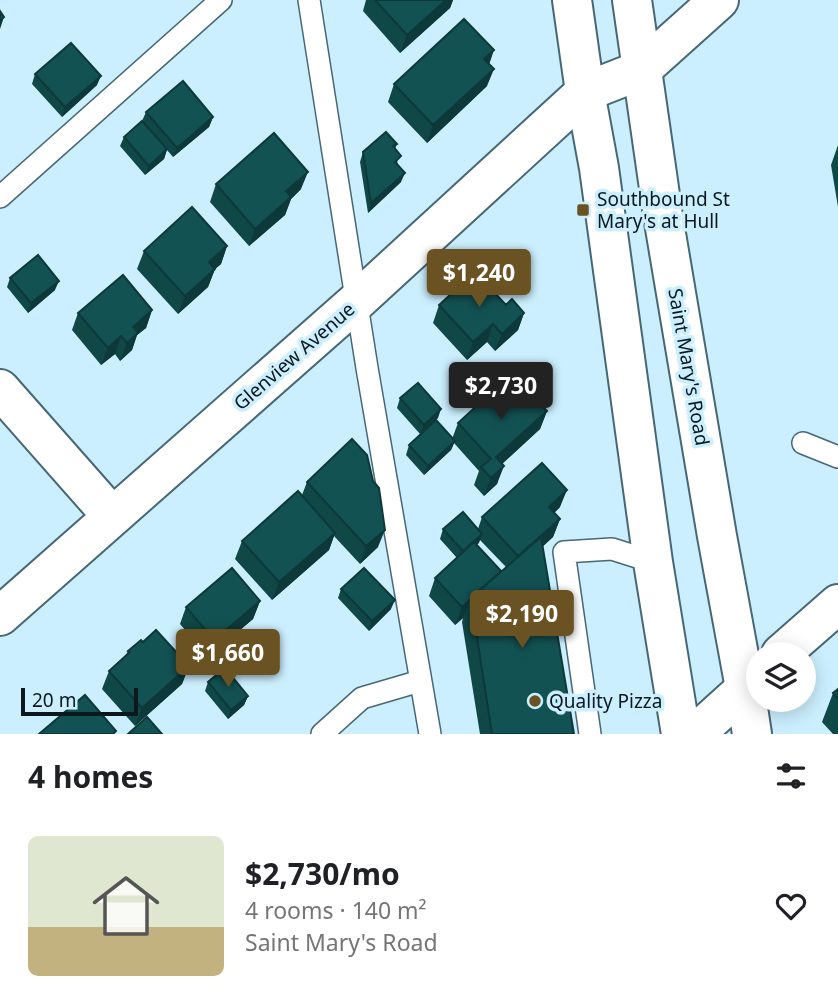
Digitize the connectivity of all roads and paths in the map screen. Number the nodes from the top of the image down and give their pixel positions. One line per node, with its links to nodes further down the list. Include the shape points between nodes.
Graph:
1 (221, 0): 8 (lane)
2 (309, 0): 9 (lane)
3 (572, 0): 7 (main road)
4 (632, 0): 6 (main road, Saint Mary's Road)
5 (719, 0): 6 (main road)
6 (641, 70): 7 (main road); 18 (main road, Saint Mary's Road, via 717,536)
7 (585, 92): 9 (main road, Glenview Avenue); 14 (main road)
8 (0, 197)
9 (356, 302): 13 (main road, Glenview Avenue); 19 (lane)
10 (0, 390): 13 (main road)
11 (803, 443): 12 (lane)
12 (838, 457)
13 (112, 516): 16 (main road, Glenview Avenue)
14 (653, 562): 24 (lane, via 612,549 564,552); 25 (main road)
15 (838, 604): 17 (main road)
16 (0, 616)
17 (795, 642)
18 (746, 661)
19 (420, 681): 22 (lane, via 362,698); 23 (lane)
20 (746, 688): 26 (main road)
21 (752, 712): 27 (main road, Saint Mary's Road)
22 (322, 734)
23 (430, 734)
24 (590, 734)
25 (681, 734)
26 (695, 734)
27 (752, 734)

